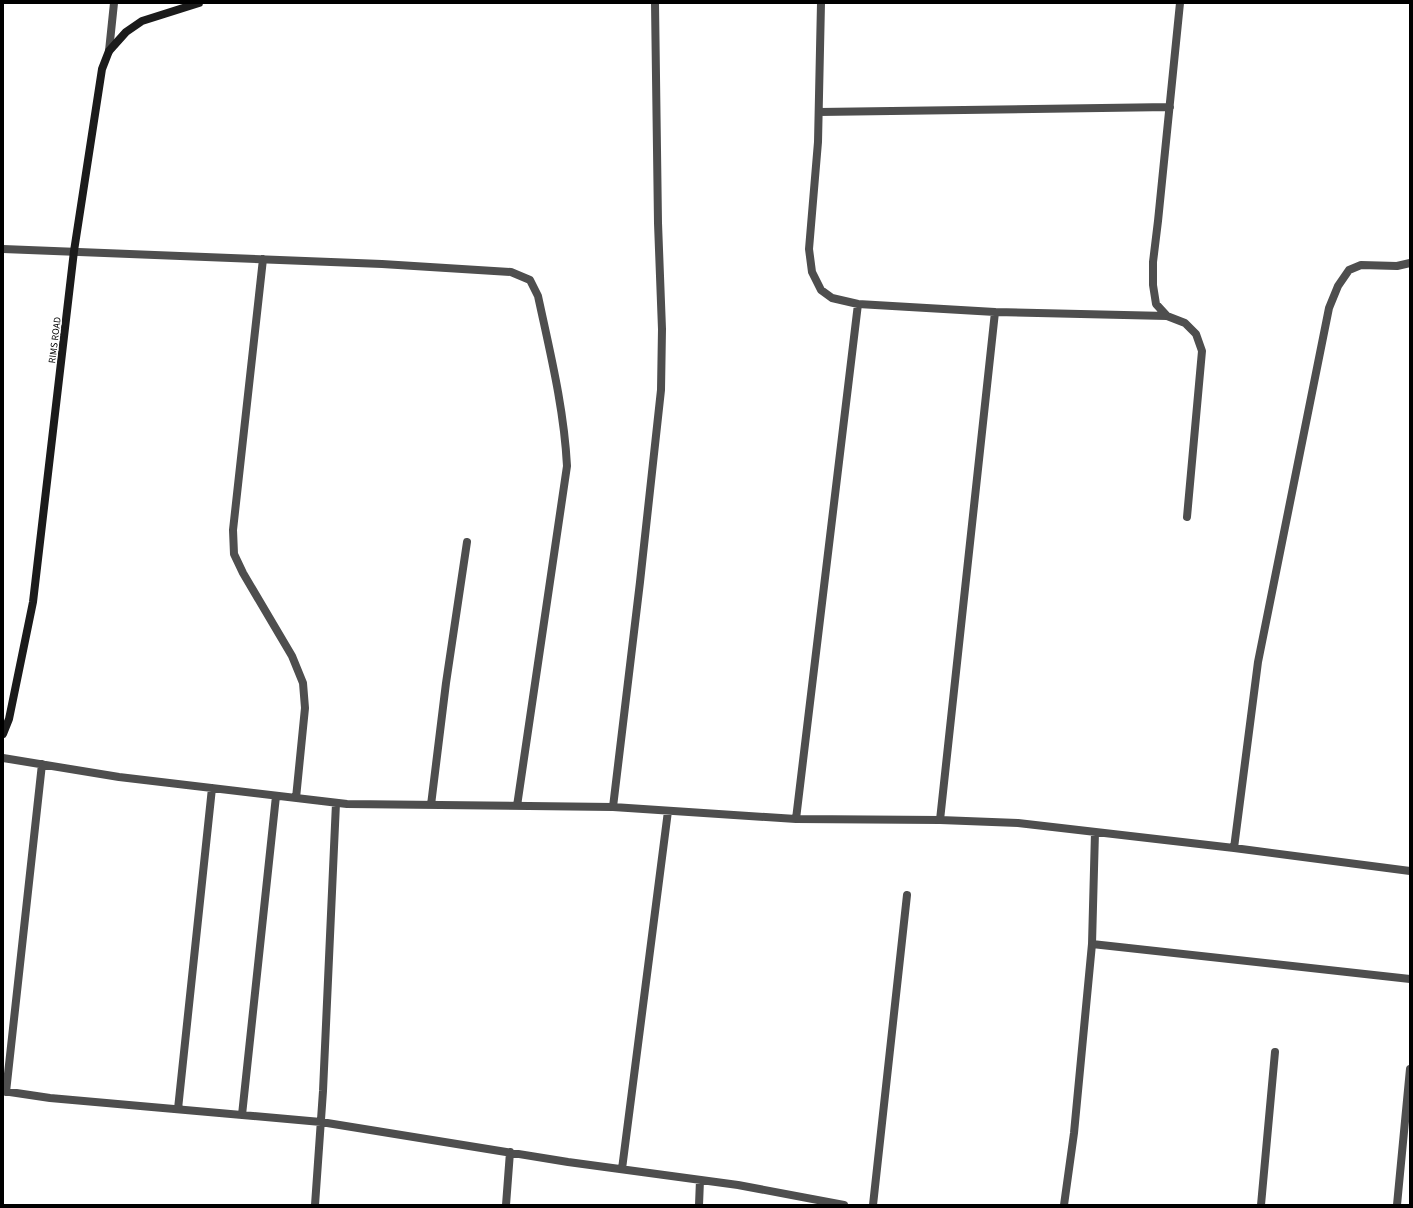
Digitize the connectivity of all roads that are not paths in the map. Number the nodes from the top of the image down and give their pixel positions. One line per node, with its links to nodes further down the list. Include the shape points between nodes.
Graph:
1 (114, 3): 6 (street)
2 (199, 3): 6 (street, RIMS ROAD, via 142,22 126,32)
3 (655, 3): 27 (street, via 661,390)
4 (821, 3): 8 (street)
5 (1180, 3): 7 (street)
6 (109, 51): 10 (street, RIMS ROAD, via 102,69)
7 (1170, 106): 8 (street); 15 (street, via 1153,262 1156,304)
8 (818, 112): 13 (street, via 809,248 812,272 821,290 832,298)
9 (3, 249): 10 (street)
10 (74, 251): 11 (street); 18 (street, RIMS ROAD, via 33,602 9,719)
11 (263, 259): 23 (street, via 233,530 234,554 292,656 303,683 305,708); 26 (street, via 511,272 530,280 533,285 538,296 562,406 567,466)
12 (1410, 263): 32 (street, via 1397,266 1361,265 1348,270 1329,308 1258,662)
13 (858, 304): 14 (street); 29 (street)
14 (995, 312): 15 (street); 30 (street)
15 (1167, 316): 16 (street, via 1185,323 1196,334 1202,351)
16 (1187, 517)
17 (467, 542): 25 (street)
18 (3, 734)
19 (3, 758): 20 (street)
20 (42, 764): 21 (street, via 119,777); 39 (street)
21 (212, 788): 22 (street); 40 (street)
22 (276, 796): 23 (street); 41 (street)
23 (296, 798): 24 (street)
24 (336, 803): 25 (street); 42 (street)
25 (431, 805): 26 (street)
26 (517, 806): 27 (street)
27 (613, 807): 28 (street)
28 (668, 811): 29 (street); 44 (street)
29 (796, 819): 30 (street)
30 (940, 820): 31 (street, via 1018,823)
31 (1095, 832): 32 (street); 35 (street)
32 (1234, 848): 33 (street)
33 (1410, 872)
34 (907, 895): 50 (street)
35 (1092, 944): 36 (street); 51 (street, via 1074,1133)
36 (1410, 979)
37 (1275, 1052): 52 (street)
38 (1410, 1069): 53 (street)
39 (5, 1092): 40 (street)
40 (178, 1110): 41 (street)
41 (242, 1115): 42 (street)
42 (321, 1122): 43 (street); 46 (street)
43 (510, 1152): 44 (street); 47 (street)
44 (622, 1169): 45 (street)
45 (700, 1180): 48 (street); 49 (street)
46 (315, 1205)
47 (506, 1205)
48 (699, 1205)
49 (844, 1205)
50 (874, 1205)
51 (1064, 1205)
52 (1261, 1205)
53 (1397, 1205)

